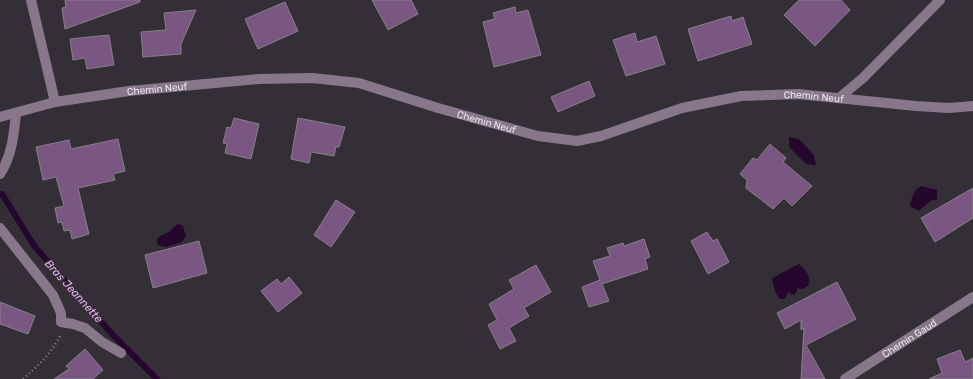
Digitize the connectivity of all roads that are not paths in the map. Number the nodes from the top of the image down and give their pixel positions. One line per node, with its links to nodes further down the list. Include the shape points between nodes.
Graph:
1 (31, 0): 4 (street)
2 (940, 0): 3 (street, via 863,78)
3 (839, 98): 4 (street, Chemin Neuf, via 798,94 741,96 682,108 601,136 577,141 538,136 359,83 312,78 212,83 128,91); 5 (street, Chemin Neuf, via 922,107)
4 (56, 102): 6 (street, Chemin Neuf)
5 (973, 106)
6 (16, 113): 7 (street, Chemin Neuf); 8 (street, via 7,164)
7 (0, 117)
8 (0, 174)
9 (0, 228): 11 (street, via 53,295 61,313 61,322 85,328)
10 (973, 297): 12 (street, Chemin Gaud)
11 (121, 353)
12 (845, 379)

